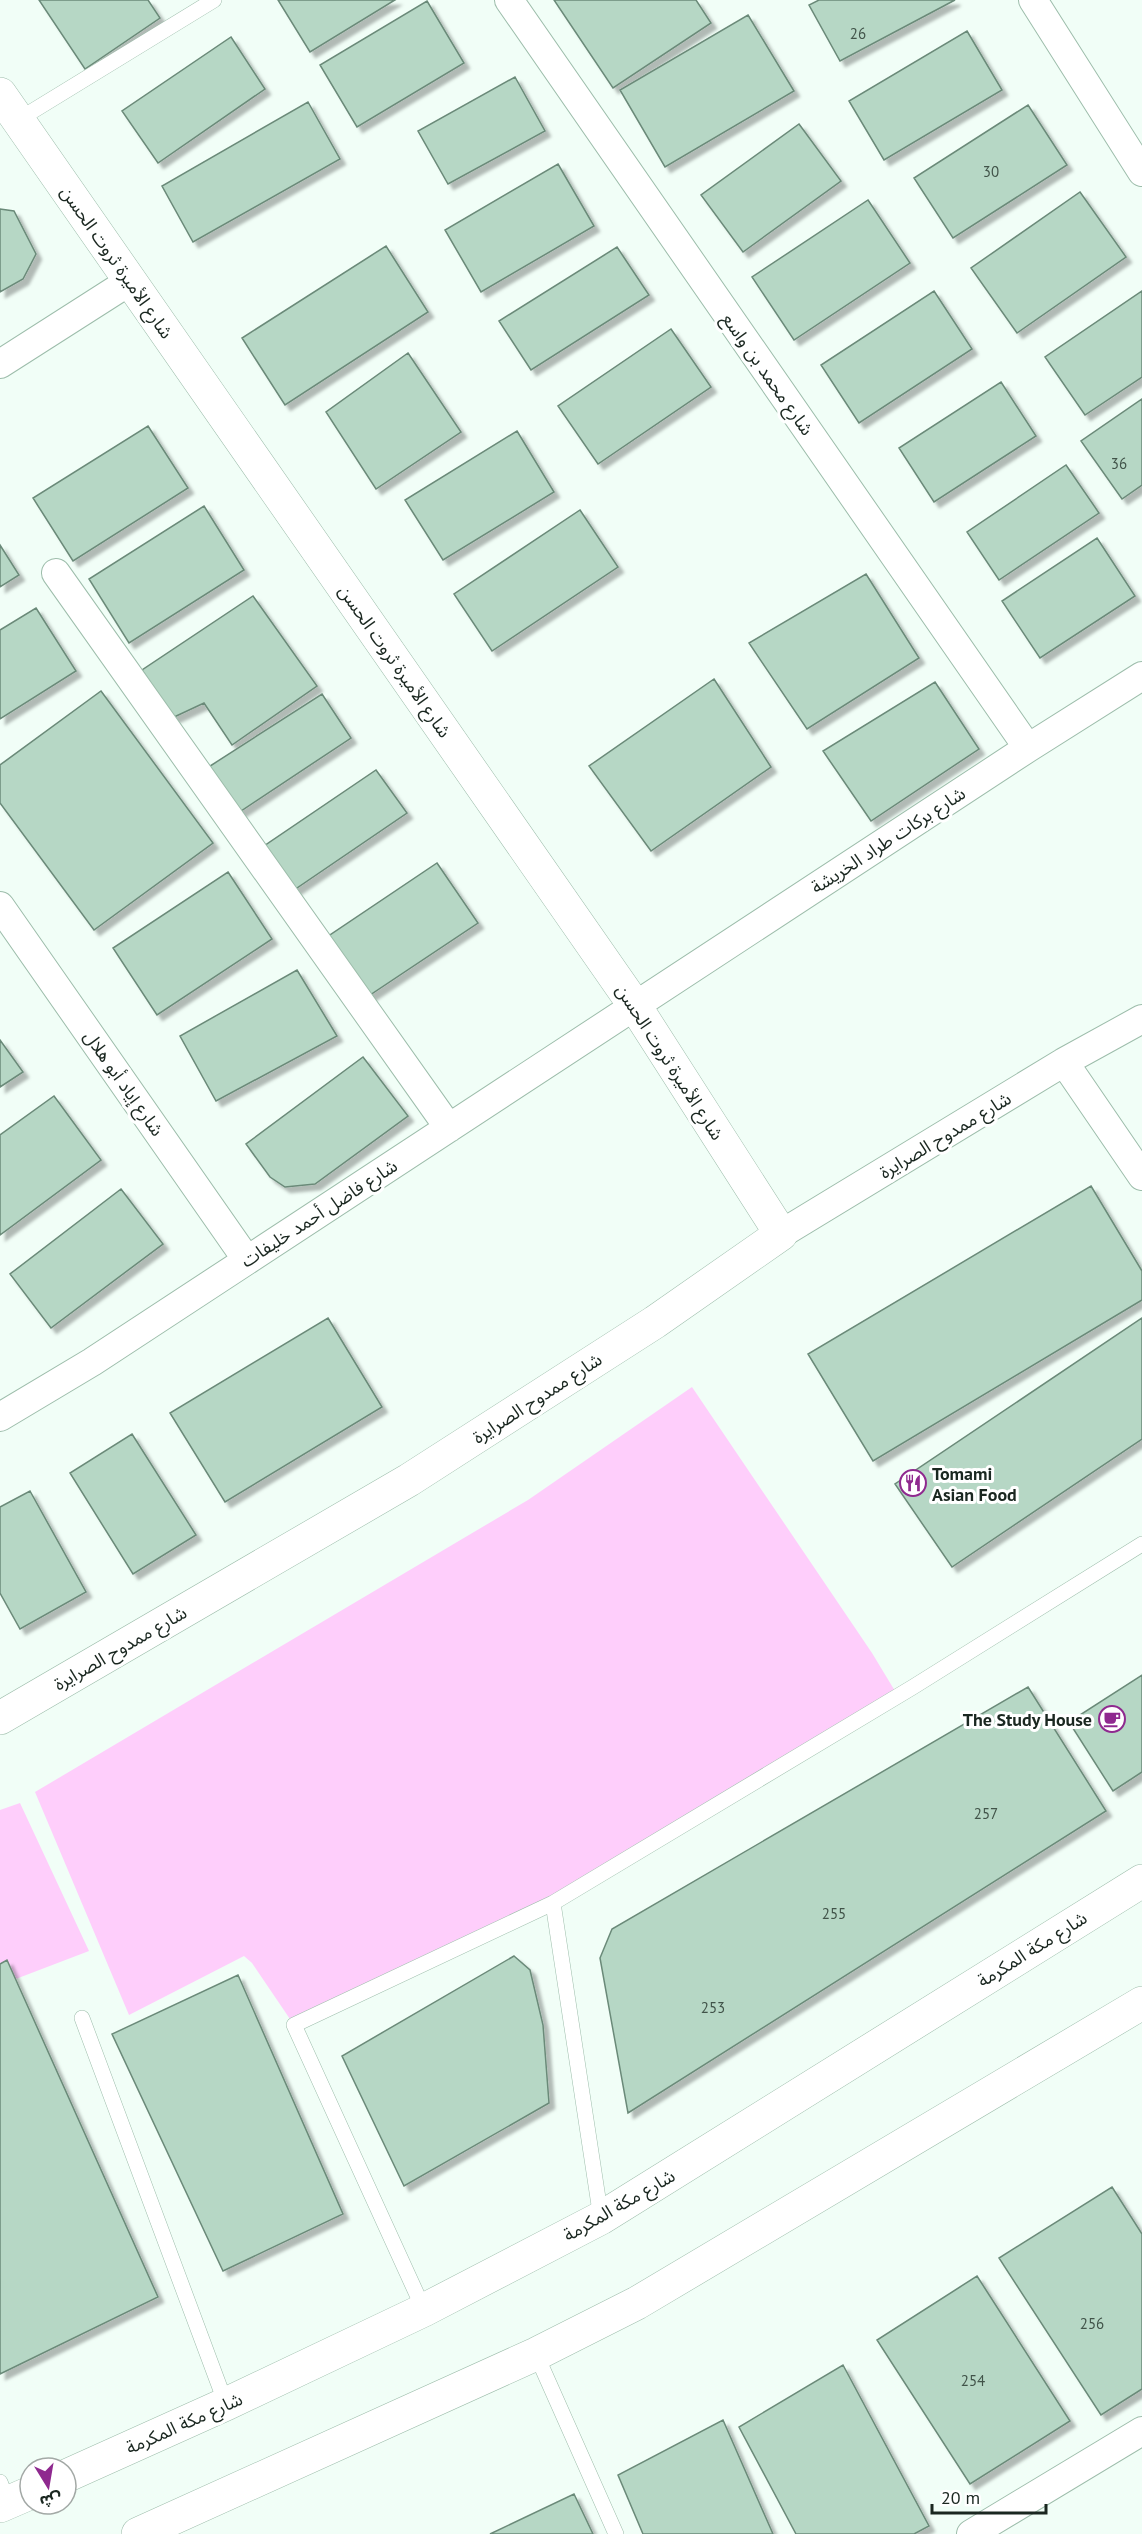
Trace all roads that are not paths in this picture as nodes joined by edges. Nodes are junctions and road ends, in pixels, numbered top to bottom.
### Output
1 (214, 0) edge
2 (509, 0) edge
3 (1033, 0) edge
4 (6, 115) edge
5 (1142, 172) edge
6 (130, 281) junction
7 (0, 363) edge
8 (56, 573) dead end
9 (1142, 676) edge
10 (1028, 748) junction
11 (0, 906) edge
12 (635, 1006) junction
13 (1142, 1019) edge
14 (1064, 1062) junction
15 (449, 1128) junction
16 (1142, 1176) edge
17 (781, 1234) junction
18 (248, 1260) junction
19 (0, 1417) edge
20 (1142, 1544) edge
21 (0, 1718) edge
22 (1142, 1881) edge
23 (553, 1903) junction
24 (1142, 2003) edge
25 (82, 2018) dead end
26 (601, 2218) junction
27 (424, 2310) junction
28 (536, 2354) junction
29 (226, 2404) junction
30 (1142, 2431) edge
31 (78, 2471) edge
32 (138, 2534) edge
33 (616, 2534) edge
34 (971, 2534) edge

1 - 4 lane
2 - 10 street, شارع محمد بن واسع
3 - 5 street
4 - 6 main road, شارع الأميرة ثروت الحسن
6 - 7 street
6 - 12 main road, شارع الأميرة ثروت الحسن
8 - 15 street
9 - 10 street, شارع بركات طراد الخريشة
10 - 12 street, شارع بركات طراد الخريشة
11 - 18 street, شارع إياد أبو هلال
12 - 15 street, شارع فاضل أحمد خليفات
12 - 17 main road, شارع الأميرة ثروت الحسن
13 - 14 street, شارع ممدوح الصرايرة
14 - 16 street
14 - 17 street, شارع ممدوح الصرايرة
15 - 18 street, شارع فاضل أحمد خليفات
17 - 21 main road, شارع ممدوح الصرايرة
18 - 19 street, شارع فاضل أحمد خليفات
20 - 23 lane
22 - 26 main road, شارع مكة المكرمة
23 - 26 lane
23 - 27 lane
24 - 28 main road
25 - 29 lane
26 - 27 main road, شارع مكة المكرمة
27 - 29 main road, شارع مكة المكرمة
28 - 32 main road
28 - 33 lane
29 - 31 main road, شارع مكة المكرمة
30 - 34 street

